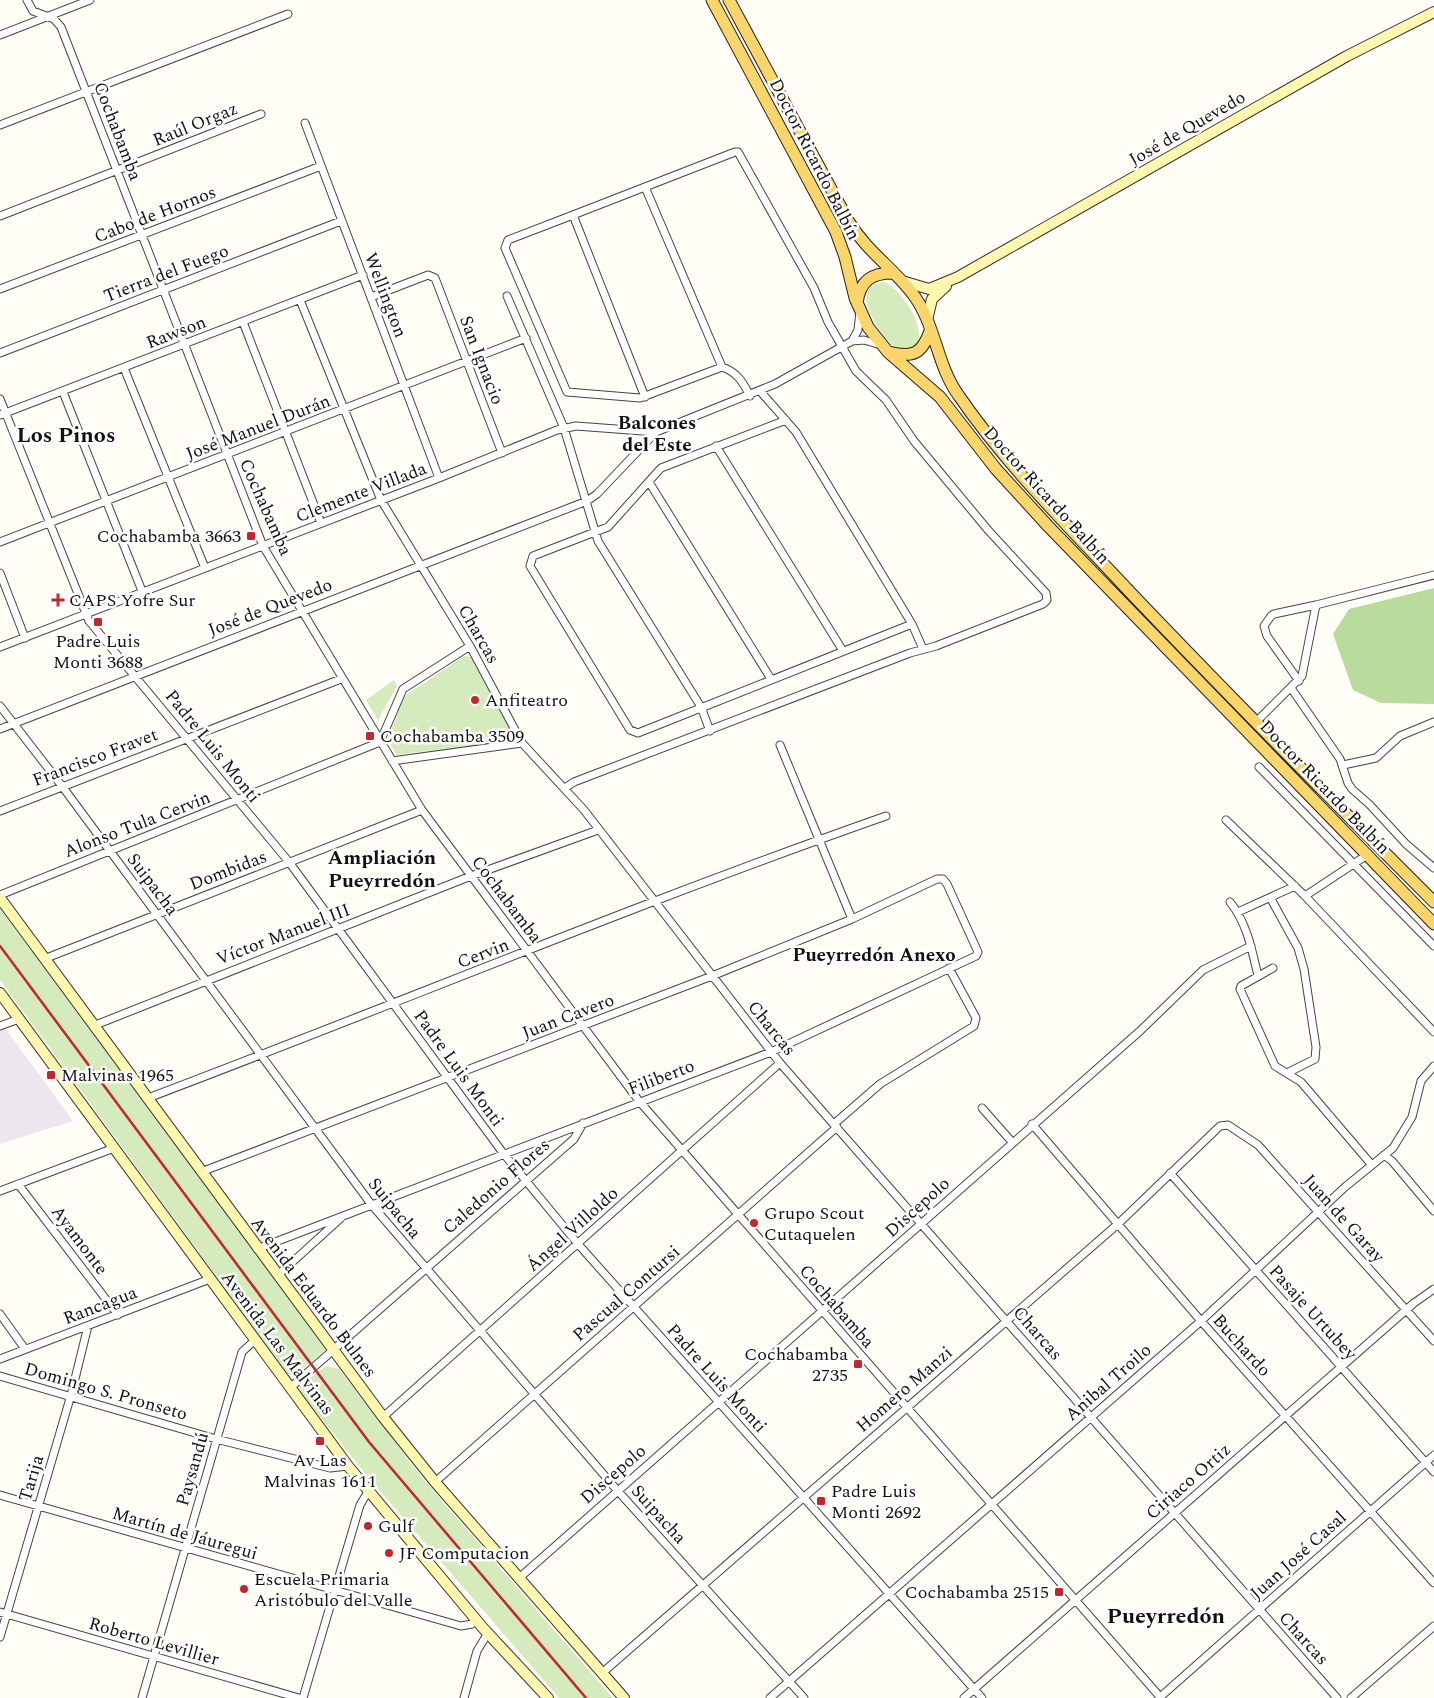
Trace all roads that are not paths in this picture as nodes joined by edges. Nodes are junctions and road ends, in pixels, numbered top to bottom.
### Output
1 (27, 0) edge
2 (90, 0) edge
3 (712, 0) edge
4 (729, 0) edge
5 (1434, 12) edge
6 (288, 14) dead end
7 (49, 16) junction
8 (0, 35) edge
9 (87, 92) junction
10 (261, 114) dead end
11 (305, 123) dead end
12 (0, 125) edge
13 (321, 166) junction
14 (117, 171) junction
15 (645, 187) junction
16 (573, 215) junction
17 (0, 216) edge
18 (342, 221) junction
19 (142, 235) junction
20 (363, 275) junction
21 (897, 277) junction
22 (958, 277) junction
23 (0, 289) edge
24 (163, 291) junction
25 (508, 296) dead end
26 (371, 297) junction
27 (300, 300) junction
28 (858, 307) junction
29 (243, 322) junction
30 (928, 326) junction
31 (526, 338) junction
32 (852, 340) junction
33 (184, 345) junction
34 (841, 347) junction
35 (884, 348) junction
36 (0, 353) edge
37 (467, 362) junction
38 (722, 367) junction
39 (124, 368) junction
40 (404, 386) junction
41 (760, 391) junction
42 (63, 392) junction
43 (750, 396) junction
44 (645, 397) junction
45 (0, 399) edge
46 (345, 409) junction
47 (3, 414) edge
48 (786, 420) junction
49 (564, 428) junction
50 (287, 432) junction
51 (656, 432) junction
52 (716, 446) junction
53 (502, 453) junction
54 (227, 456) junction
55 (169, 478) junction
56 (439, 478) junction
57 (649, 482) junction
58 (381, 500) junction
59 (587, 501) junction
60 (107, 502) junction
61 (321, 523) junction
62 (49, 524) junction
63 (594, 532) junction
64 (0, 542) edge
65 (263, 546) junction
66 (422, 565) junction
67 (205, 568) junction
68 (0, 573) edge
69 (1434, 575) edge
70 (142, 591) junction
71 (1316, 605) junction
72 (302, 613) junction
73 (84, 614) junction
74 (912, 624) junction
75 (25, 638) junction
76 (470, 646) junction
77 (0, 647) edge
78 (923, 650) junction
79 (843, 652) junction
80 (136, 676) junction
81 (341, 679) junction
82 (770, 679) junction
83 (1298, 681) junction
84 (1291, 688) junction
85 (0, 706) edge
86 (701, 707) junction
87 (1256, 722) junction
88 (1434, 722) edge
89 (14, 723) junction
90 (0, 729) edge
91 (710, 731) junction
92 (186, 738) junction
93 (380, 742) junction
94 (522, 744) junction
95 (780, 746) dead end
96 (392, 761) junction
97 (1343, 765) junction
98 (1258, 766) dead end
99 (62, 786) junction
100 (565, 788) junction
101 (238, 800) junction
102 (422, 810) junction
103 (0, 811) edge
104 (886, 816) dead end
105 (1226, 820) dead end
106 (598, 830) junction
107 (820, 839) junction
108 (109, 850) junction
109 (1367, 855) junction
110 (289, 862) junction
111 (1355, 865) junction
112 (1434, 868) edge
113 (471, 876) junction
114 (1295, 886) junction
115 (0, 896) edge
116 (1305, 896) junction
117 (1271, 899) junction
118 (654, 901) junction
119 (1230, 902) dead end
120 (1434, 902) edge
121 (1238, 912) junction
122 (157, 914) junction
123 (852, 919) junction
124 (1434, 924) edge
125 (339, 929) junction
126 (1251, 946) junction
127 (1434, 946) edge
128 (527, 952) junction
129 (978, 952) joint
130 (44, 959) junction
131 (949, 968) junction
132 (1273, 968) dead end
133 (712, 976) junction
134 (1258, 976) junction
135 (207, 981) junction
136 (0, 993) edge
137 (393, 1003) junction
138 (19, 1019) junction
139 (0, 1026) edge
140 (93, 1026) junction
141 (583, 1027) junction
142 (1434, 1032) edge
143 (772, 1052) junction
144 (262, 1055) junction
145 (780, 1063) junction
146 (1434, 1066) edge
147 (1287, 1073) junction
148 (448, 1079) junction
149 (148, 1098) junction
150 (639, 1101) junction
151 (982, 1108) dead end
152 (583, 1123) junction
153 (1032, 1124) junction
154 (836, 1125) junction
155 (1224, 1125) joint
156 (316, 1130) junction
157 (1012, 1142) junction
158 (114, 1148) junction
159 (682, 1151) junction
160 (503, 1153) junction
161 (1384, 1155) junction
162 (1371, 1164) junction
163 (201, 1172) junction
164 (1170, 1173) junction
165 (525, 1180) junction
166 (18, 1184) junction
167 (0, 1191) edge
168 (371, 1204) junction
169 (1434, 1211) edge
170 (1319, 1212) junction
171 (345, 1215) junction
172 (737, 1215) junction
173 (922, 1223) junction
174 (1118, 1224) junction
175 (578, 1244) junction
176 (257, 1249) junction
177 (425, 1268) junction
178 (1256, 1271) junction
179 (278, 1274) junction
180 (210, 1279) junction
181 (1434, 1289) edge
182 (633, 1306) junction
183 (1406, 1310) junction
184 (822, 1311) junction
185 (0, 1314) edge
186 (118, 1315) junction
187 (1006, 1318) junction
188 (1201, 1321) junction
189 (88, 1326) junction
190 (479, 1332) junction
191 (254, 1340) junction
192 (1434, 1341) edge
193 (25, 1349) junction
194 (333, 1350) junction
195 (0, 1359) edge
196 (1342, 1366) junction
197 (0, 1376) edge
198 (290, 1387) junction
199 (533, 1394) junction
200 (71, 1395) junction
201 (718, 1402) junction
202 (906, 1408) junction
203 (1286, 1416) junction
204 (383, 1417) junction
205 (1091, 1417) junction
206 (216, 1439) junction
207 (1434, 1455) edge
208 (1426, 1462) junction
209 (348, 1466) junction
210 (1434, 1472) edge
211 (434, 1482) junction
212 (369, 1490) junction
213 (617, 1490) junction
214 (0, 1495) edge
215 (803, 1496) junction
216 (991, 1503) junction
217 (38, 1506) junction
218 (1370, 1511) junction
219 (1174, 1514) junction
220 (185, 1548) junction
221 (518, 1579) junction
222 (1434, 1583) edge
223 (702, 1584) junction
224 (335, 1591) junction
225 (890, 1592) junction
226 (1075, 1600) junction
227 (1259, 1610) junction
228 (3, 1613) edge
229 (477, 1620) junction
230 (1434, 1626) edge
231 (488, 1633) junction
232 (0, 1637) edge
233 (153, 1656) junction
234 (602, 1673) junction
235 (789, 1680) junction
236 (974, 1689) junction
237 (142, 1698) edge
238 (301, 1698) edge
239 (464, 1698) edge
240 (548, 1698) edge
241 (624, 1698) edge
242 (770, 1698) edge
243 (804, 1698) edge
244 (964, 1698) edge
245 (982, 1698) edge
246 (1160, 1698) edge
247 (1337, 1698) edge
248 (1351, 1698) edge

1 - 7 street, Cochabamba
2 - 7 street
3 - 28 main road, Doctor Ricardo Balbín
4 - 21 main road, Doctor Ricardo Balbín
5 - 22 main road, José de Quevedo
6 - 9 street
7 - 8 street
7 - 9 street, Cochabamba
9 - 12 street
9 - 14 street, Cochabamba
10 - 14 street, Raúl Orgaz
11 - 13 street, Wellington
13 - 18 street, Wellington
13 - 19 street, Cabo de Hornos
14 - 17 street, Raúl Orgaz
14 - 19 street, Cochabamba
15 - 16 street
15 - 34 street
15 - 38 street
16 - 44 street
16 - 44 street
18 - 20 street, Wellington
18 - 24 street, Tierra del Fuego
19 - 23 street, Cabo de Hornos
19 - 24 street, Cochabamba
20 - 26 street, Wellington
20 - 27 street, Rawson
21 - 22 main road
21 - 28 main road
21 - 30 main road, Doctor Ricardo Balbín
22 - 30 main road
24 - 33 street, Cochabamba
24 - 36 street, Tierra del Fuego
25 - 31 street
26 - 37 street, San Ignacio
26 - 40 street, Wellington
27 - 29 street, Rawson
27 - 46 street, Charcas
28 - 32 street
28 - 35 main road, Doctor Ricardo Balbín
29 - 33 street, Rawson
29 - 50 street
30 - 35 main road
30 - 87 main road, Doctor Ricardo Balbín
31 - 37 street, José Manuel Durán
31 - 49 street
32 - 34 street
32 - 35 street
33 - 39 street, Rawson
33 - 54 street, Cochabamba
34 - 41 street
34 - 78 street
35 - 109 main road, Doctor Ricardo Balbín
37 - 40 street, José Manuel Durán
37 - 53 street, San Ignacio
38 - 43 street
38 - 44 street
39 - 42 street, Rawson
39 - 55 street
40 - 46 street, José Manuel Durán
40 - 56 street, Wellington
41 - 43 street
41 - 48 street
42 - 47 street, Rawson
42 - 60 street
43 - 51 street
45 - 47 street, Padre Luis Monti
46 - 50 street, José Manuel Durán
46 - 58 street, Charcas
47 - 62 street, Padre Luis Monti
48 - 52 street
48 - 74 street
49 - 51 street, Clemente Villada
49 - 53 street, Clemente Villada
49 - 59 street
50 - 54 street, José Manuel Durán
50 - 61 street
51 - 59 street, José de Quevedo
52 - 57 street
52 - 79 street
53 - 56 street, Clemente Villada
54 - 55 street, José Manuel Durán
54 - 65 street, Cochabamba
55 - 60 street, José Manuel Durán
55 - 67 street
56 - 58 street, Clemente Villada
57 - 63 street
57 - 82 street
58 - 61 street, Clemente Villada
58 - 66 street, Charcas
59 - 63 street
59 - 66 street, José de Quevedo
60 - 62 street, José Manuel Durán
60 - 70 street
61 - 65 street, Clemente Villada
62 - 64 street, José Manuel Durán
62 - 73 street, Padre Luis Monti
63 - 86 street
63 - 86 street
65 - 67 street, Clemente Villada
65 - 72 street, Cochabamba
66 - 72 street, José de Quevedo
66 - 76 street, Charcas
67 - 70 street, Clemente Villada
68 - 75 street
69 - 71 street
70 - 73 street, Clemente Villada
71 - 83 street
71 - 83 street
72 - 80 street, José de Quevedo
72 - 81 street, Cochabamba
73 - 75 street, Clemente Villada
73 - 80 street, Padre Luis Monti
74 - 78 street
74 - 79 street
75 - 77 street, Clemente Villada
76 - 93 street
76 - 94 street, Charcas
78 - 91 street
79 - 82 street
80 - 89 street, José de Quevedo
80 - 92 street, Padre Luis Monti
81 - 92 street, Francisco Fravet
81 - 93 street, Cochabamba
82 - 86 street
83 - 84 street
84 - 87 street
84 - 97 street
85 - 89 street, Suipacha
86 - 91 street
87 - 120 main road, Doctor Ricardo Balbín
88 - 97 street
89 - 90 street, José de Quevedo
89 - 99 street, Suipacha
91 - 100 street
92 - 99 street, Francisco Fravet
92 - 101 street, Padre Luis Monti
93 - 96 street, Cochabamba
93 - 101 street, Alonso Tula Cervin
94 - 96 street
94 - 100 street, Charcas
95 - 107 street
96 - 102 street, Cochabamba
97 - 112 street
98 - 111 street
99 - 103 street, Francisco Fravet
99 - 108 street, Suipacha
100 - 106 street, Charcas
101 - 108 street, Alonso Tula Cervin
101 - 110 street, Padre Luis Monti
102 - 110 street, Dombidas
102 - 113 street, Cochabamba
104 - 107 street, Cervin
105 - 114 street
106 - 113 street, Víctor Manuel III
106 - 118 street, Charcas
107 - 118 street, Cervin
107 - 123 street
108 - 115 street, Alonso Tula Cervin
108 - 122 street, Suipacha
109 - 111 street
109 - 124 main road, Doctor Ricardo Balbín
110 - 122 street, Dombidas
110 - 125 street, Padre Luis Monti
111 - 116 street
111 - 127 street
113 - 125 street, Víctor Manuel III
113 - 128 street, Cochabamba
114 - 116 street
114 - 117 street
115 - 130 main road, Avenida Eduardo Bulnes
116 - 142 street
117 - 121 street
117 - 147 street
118 - 128 street, Cervin
118 - 133 street, Charcas
119 - 121 street
121 - 126 street
122 - 130 street, Dombidas
122 - 135 street, Suipacha
123 - 129 street, Juan Cavero
123 - 133 street, Juan Cavero
125 - 135 street, Víctor Manuel III
125 - 137 street, Padre Luis Monti
126 - 134 street
126 - 153 street, Discepolo
128 - 137 street, Cervin
128 - 141 street, Cochabamba
129 - 131 street, Filiberto
130 - 140 main road, Avenida Eduardo Bulnes
131 - 143 street, Filiberto
131 - 154 street, Pascual Contursi
132 - 134 street
133 - 141 street, Juan Cavero
133 - 143 street, Charcas
134 - 147 street
135 - 140 street, Víctor Manuel III
135 - 144 street, Suipacha
136 - 138 main road, Avenida Las Malvinas
137 - 144 street, Cervin
137 - 148 street, Padre Luis Monti
138 - 139 street
138 - 158 main road, Avenida Las Malvinas
140 - 149 main road, Avenida Eduardo Bulnes
141 - 148 street, Juan Cavero
141 - 150 street, Cochabamba
143 - 145 street, Charcas
143 - 150 street, Filiberto
144 - 149 street, Cervin
144 - 156 street, Suipacha
145 - 154 street, Charcas
145 - 159 street, Ángel Villoldo
146 - 161 street, Anibal Troilo
147 - 162 street
148 - 156 street, Juan Cavero
148 - 160 street, Padre Luis Monti
149 - 163 main road, Avenida Eduardo Bulnes
150 - 152 street, Filiberto
150 - 159 street, Cochabamba
151 - 157 street
152 - 160 street, Filiberto
152 - 165 street, Caledonio Flores
153 - 157 street, Discepolo
153 - 174 street, Buchardo
154 - 172 street, Pascual Contursi
154 - 173 street, Charcas
155 - 164 street, Homero Manzi
155 - 170 street, Juan de Garay
156 - 163 street, Juan Cavero
156 - 168 street, Suipacha
157 - 173 street, Discepolo
158 - 166 street
158 - 180 main road, Avenida Las Malvinas
159 - 172 street, Cochabamba
159 - 175 street, Ángel Villoldo
160 - 165 street, Padre Luis Monti
160 - 168 street, Filiberto
161 - 162 street, Anibal Troilo
161 - 169 street
162 - 170 street, Anibal Troilo
163 - 176 main road, Avenida Eduardo Bulnes
164 - 174 street, Homero Manzi
164 - 178 street, Pasaje Urtubey
165 - 175 street, Padre Luis Monti
165 - 177 street, Caledonio Flores
166 - 167 street
166 - 186 street, Ayamonte
168 - 171 street, Filiberto
168 - 177 street, Suipacha
170 - 178 street, Anibal Troilo
170 - 183 street, Juan de Garay
171 - 176 street, Filiberto
171 - 179 street, Filiberto
172 - 182 street, Pascual Contursi
172 - 184 street, Cochabamba
173 - 184 street, Discepolo
173 - 187 street, Charcas
174 - 187 street, Homero Manzi
174 - 188 street, Buchardo
175 - 182 street, Padre Luis Monti
175 - 190 street, Ángel Villoldo
176 - 179 main road, Avenida Eduardo Bulnes
177 - 190 street, Suipacha
177 - 194 street, Caledonio Flores
178 - 188 street, Anibal Troilo
178 - 196 street, Pasaje Urtubey
179 - 194 main road, Avenida Eduardo Bulnes
180 - 186 street, Rancagua
180 - 191 main road, Avenida Las Malvinas
181 - 183 street, Ciriaco Ortiz
182 - 199 street, Pascual Contursi
182 - 201 street, Padre Luis Monti
183 - 192 street, Juan de Garay
183 - 196 street, Ciriaco Ortiz
184 - 201 street, Discepolo
184 - 202 street, Cochabamba
185 - 193 street
186 - 189 street, Rancagua
187 - 202 street, Homero Manzi
187 - 205 street, Charcas
188 - 203 street, Buchardo
188 - 205 street, Anibal Troilo
189 - 193 street, Rancagua
189 - 200 street, Tarija
190 - 199 street, Suipacha
190 - 204 street, Ángel Villoldo
191 - 198 main road, Avenida Las Malvinas
191 - 206 street, Paysandú
193 - 195 street, Rancagua
194 - 198 street, Caledonio Flores
194 - 204 main road, Avenida Eduardo Bulnes
196 - 203 street, Ciriaco Ortiz
196 - 208 street, Pasaje Urtubey
197 - 200 street, Domingo S. Pronseto
198 - 209 main road, Avenida Las Malvinas
199 - 211 street, Pascual Contursi
199 - 213 street, Suipacha
200 - 206 street, Domingo S. Pronseto
200 - 217 street, Tarija
201 - 213 street, Discepolo
201 - 215 street, Padre Luis Monti
202 - 215 street, Homero Manzi
202 - 216 street, Cochabamba
203 - 218 street, Buchardo
203 - 219 street, Ciriaco Ortiz
204 - 211 main road, Avenida Eduardo Bulnes
205 - 216 street, Anibal Troilo
205 - 219 street, Charcas
206 - 209 street, Domingo S. Pronseto
206 - 220 street, Paysandú
207 - 208 street, Juan José Casal
208 - 210 street, Pasaje Urtubey
208 - 218 street, Juan José Casal
209 - 212 main road, Avenida Las Malvinas
211 - 221 main road, Avenida Eduardo Bulnes
212 - 224 street
212 - 229 main road, Avenida Las Malvinas
213 - 221 street, Discepolo
213 - 223 street, Suipacha
214 - 217 street, Martín de Jáuregui
215 - 223 street, Homero Manzi
215 - 225 street, Padre Luis Monti
216 - 225 street, Anibal Troilo
216 - 226 street, Cochabamba
217 - 220 street, Martín de Jáuregui
217 - 228 street, Tarija
218 - 222 street, Buchardo
218 - 227 street, Juan José Casal
219 - 226 street, Ciriaco Ortiz
219 - 227 street, Charcas
220 - 224 street, Martín de Jáuregui
220 - 233 street, Paysandú
221 - 234 main road, Avenida Eduardo Bulnes
223 - 234 street, Homero Manzi
223 - 235 street, Suipacha
224 - 229 street, Martín de Jáuregui
224 - 238 street
225 - 235 street, Anibal Troilo
225 - 236 street, Padre Luis Monti
226 - 236 street, Ciriaco Ortiz
226 - 246 street, Cochabamba
227 - 246 street, Juan José Casal
227 - 247 street, Charcas
228 - 232 street, Tarija
228 - 233 street, Roberto Levillier
229 - 231 main road, Avenida Las Malvinas
230 - 248 street
231 - 239 street
231 - 240 main road, Avenida Las Malvinas
233 - 237 street, Paysandú
233 - 238 street, Roberto Levillier
234 - 241 main road, Avenida Eduardo Bulnes
235 - 242 street, Anibal Troilo
235 - 243 street, Suipacha
236 - 244 street, Ciriaco Ortiz
236 - 245 street, Padre Luis Monti

